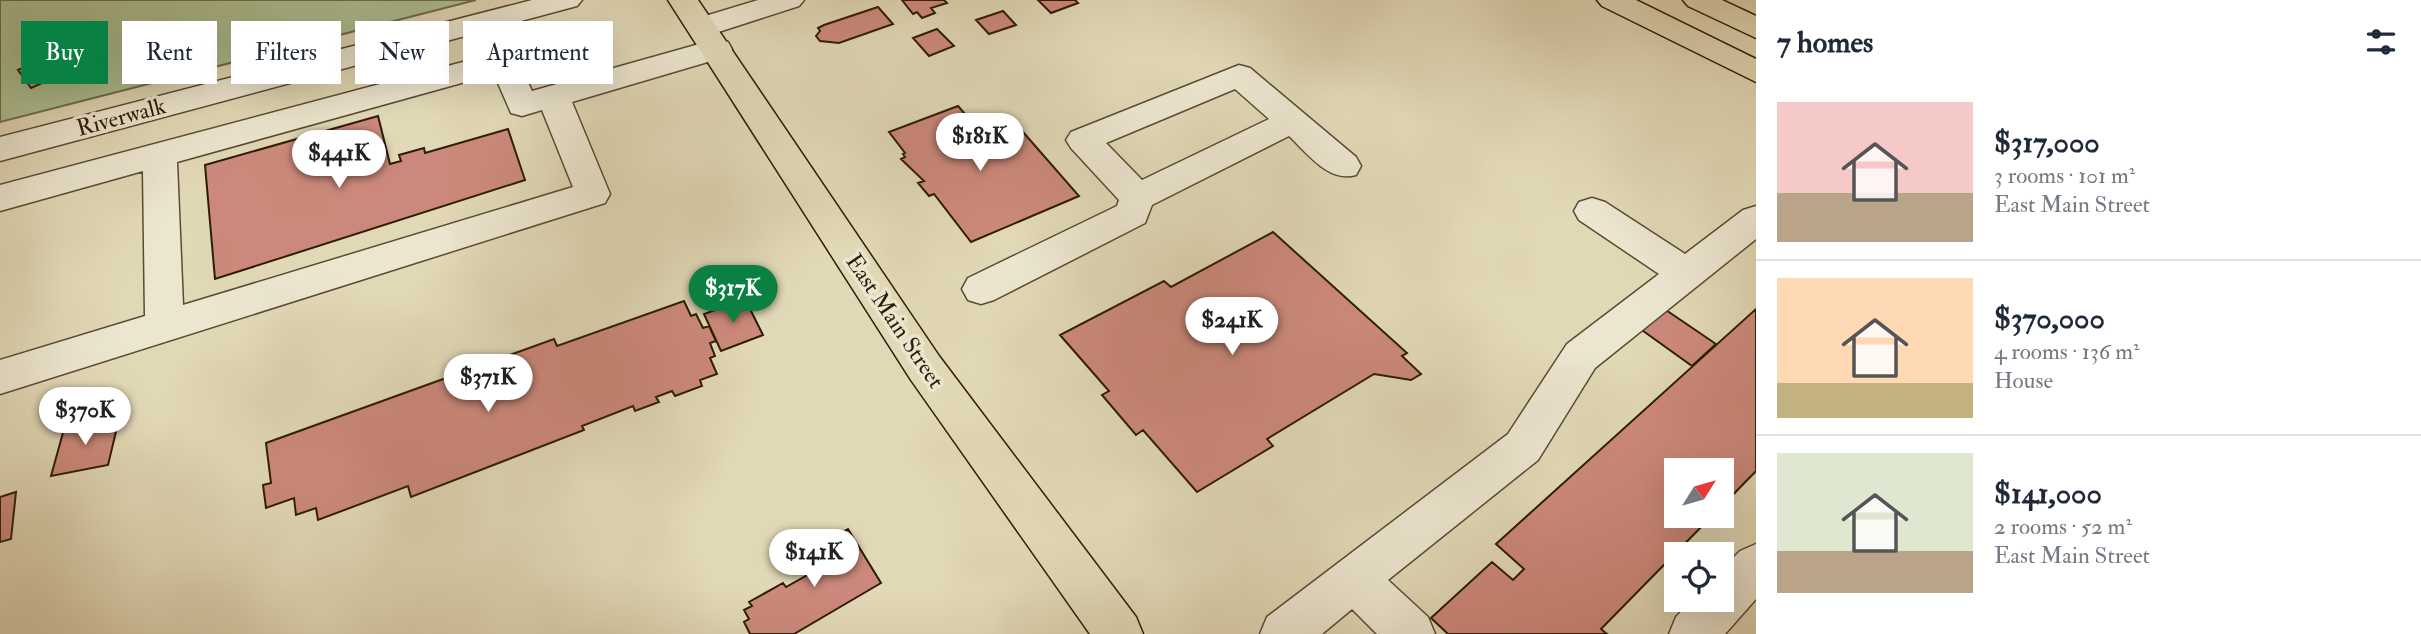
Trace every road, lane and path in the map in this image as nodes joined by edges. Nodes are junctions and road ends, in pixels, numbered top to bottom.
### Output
1 (506, 0) edge
2 (567, 0) edge
3 (789, 0) edge
4 (1612, 0) edge
5 (1698, 0) edge
6 (701, 25) edge
7 (1756, 28) edge
8 (1756, 72) edge
9 (553, 96) junction
10 (1292, 121) junction
11 (0, 132) edge
12 (0, 149) edge
13 (160, 154) junction
14 (1344, 166) dead end
15 (1136, 197) junction
16 (0, 198) edge
17 (1592, 211) dead end
18 (1756, 219) edge
19 (1687, 274) junction
20 (981, 289) dead end
21 (164, 327) junction
22 (0, 377) edge
23 (1756, 566) edge
24 (1354, 579) junction
25 (1304, 628) edge
26 (1119, 634) edge
27 (1411, 634) edge
28 (1693, 634) edge

1 - 11 street, Riverwalk
2 - 12 street, Riverwalk
3 - 6 street
4 - 8 main road
5 - 7 main road
6 - 9 street
6 - 26 main road, East Main Street
9 - 13 street
9 - 21 street
10 - 14 street
10 - 15 street
10 - 15 street
13 - 16 street
13 - 21 street
15 - 20 street
17 - 19 street
18 - 19 street
19 - 24 street
21 - 22 street
23 - 28 street
24 - 25 street
24 - 27 street

